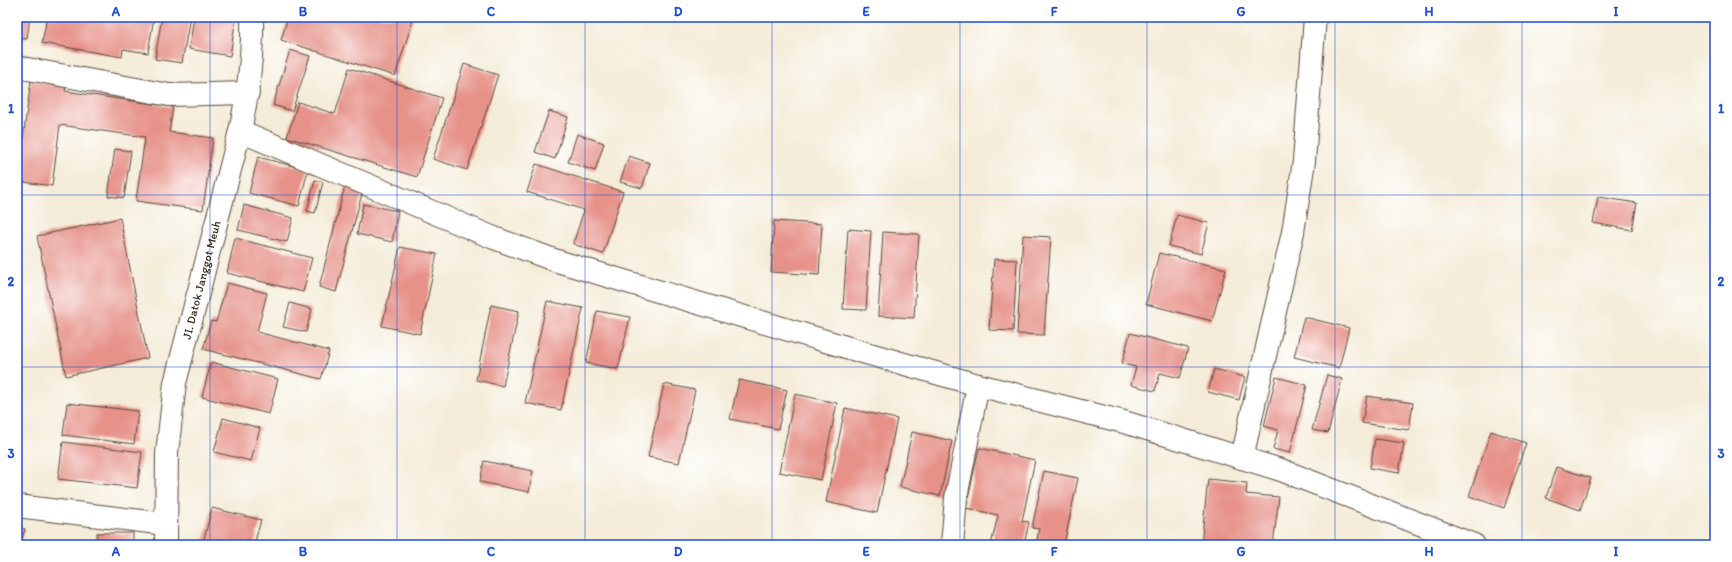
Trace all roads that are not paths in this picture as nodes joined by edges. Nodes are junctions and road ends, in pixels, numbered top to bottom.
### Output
1 (252, 17) edge
2 (1315, 17) edge
3 (17, 67) edge
4 (248, 93) junction
5 (240, 131) junction
6 (978, 385) junction
7 (1242, 458) junction
8 (17, 506) edge
9 (166, 534) edge
10 (952, 545) edge
11 (1474, 545) edge

1 - 4 street, JI. Datok Janggot Meuh
2 - 7 street
3 - 4 street
4 - 5 street, JI. Datok Janggot Meuh
5 - 6 street
5 - 9 street, JI. Datok Janggot Meuh
6 - 7 street
6 - 10 street
7 - 11 street
8 - 9 street

